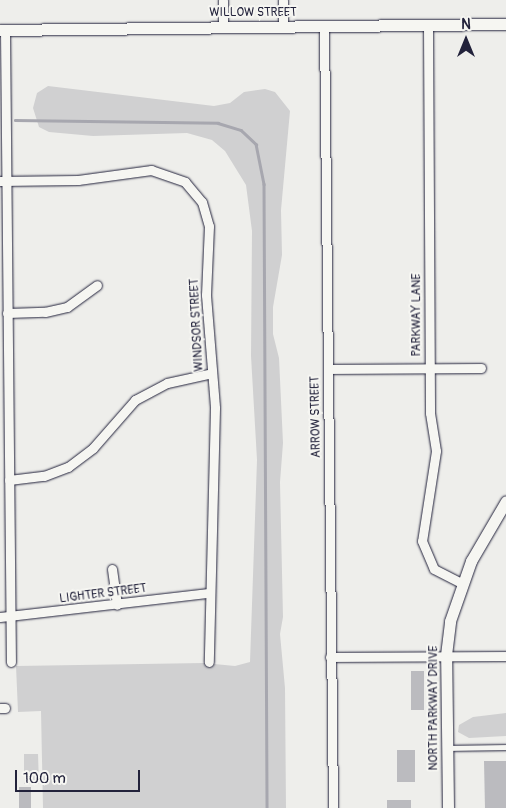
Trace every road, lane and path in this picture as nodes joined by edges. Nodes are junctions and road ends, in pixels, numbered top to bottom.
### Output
1 (223, 0) edge
2 (283, 0) edge
3 (506, 24) edge
4 (428, 25) junction
5 (223, 26) junction
6 (283, 26) junction
7 (324, 26) junction
8 (2, 30) edge
9 (3, 181) edge
10 (98, 285) dead end
11 (7, 313) junction
12 (430, 368) junction
13 (481, 368) dead end
14 (328, 370) junction
15 (212, 373) junction
16 (6, 486) edge
17 (506, 501) edge
18 (112, 569) dead end
19 (461, 584) junction
20 (209, 593) junction
21 (117, 605) junction
22 (0, 617) edge
23 (10, 617) junction
24 (446, 655) junction
25 (506, 656) edge
26 (330, 657) junction
27 (11, 662) dead end
28 (209, 662) dead end
29 (506, 747) edge
30 (447, 748) junction
31 (333, 808) edge
32 (448, 808) edge

1 - 5 street
2 - 6 street
3 - 4 street, WILLOW STREET
4 - 7 street, WILLOW STREET
4 - 12 street, PARKWAY LANE
5 - 6 street, WILLOW STREET
5 - 8 street, WILLOW STREET
6 - 7 street, WILLOW STREET
7 - 14 street, ARROW STREET
8 - 9 street
9 - 11 street
9 - 15 street, WINDSOR STREET
10 - 11 street
11 - 16 street
12 - 13 street
12 - 14 street
12 - 19 street, PARKWAY LANE
14 - 26 street, ARROW STREET
15 - 16 street
15 - 20 street, WINDSOR STREET
16 - 23 street
17 - 19 street, NORTH PARKWAY DRIVE
18 - 21 street
19 - 24 street, NORTH PARKWAY DRIVE
20 - 21 street, LIGHTER STREET
20 - 28 street, WINDSOR STREET
21 - 23 street, LIGHTER STREET
22 - 23 street, LIGHTER STREET
23 - 27 street
24 - 25 street
24 - 26 street
24 - 30 street, NORTH PARKWAY DRIVE
26 - 31 street, ARROW STREET
29 - 30 lane
30 - 32 street, NORTH PARKWAY DRIVE

